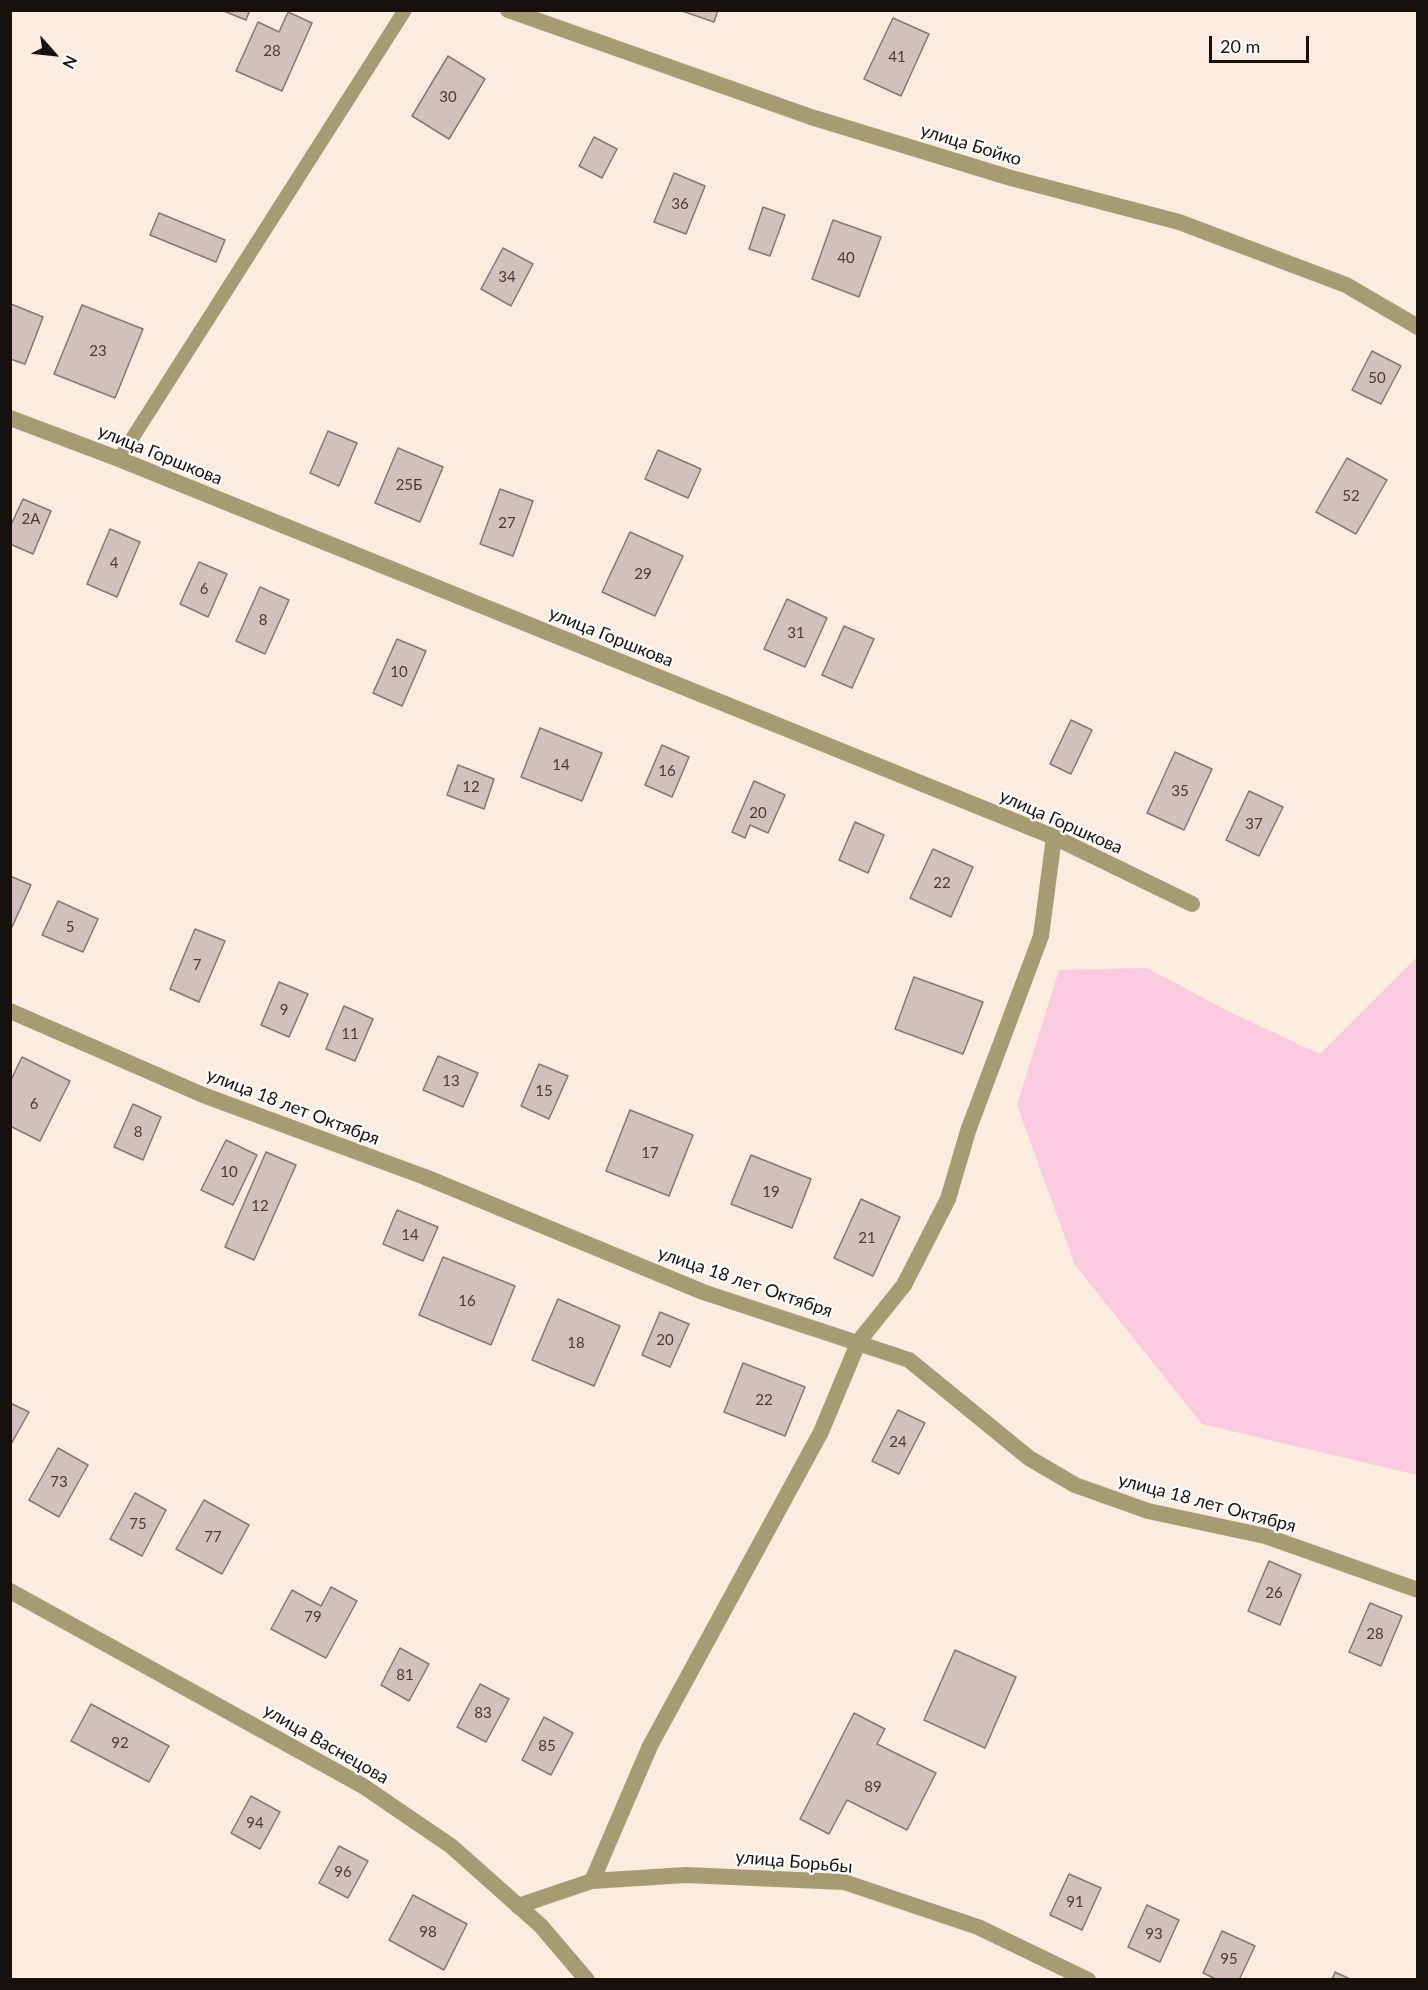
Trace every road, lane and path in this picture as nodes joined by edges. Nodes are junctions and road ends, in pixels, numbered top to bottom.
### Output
1 (405, 10) edge
2 (508, 10) edge
3 (1418, 327) edge
4 (10, 418) edge
5 (119, 459) junction
6 (1054, 837) junction
7 (1192, 904) dead end
8 (10, 1011) edge
9 (860, 1341) junction
10 (1418, 1590) edge
11 (10, 1591) edge
12 (592, 1881) junction
13 (518, 1906) junction
14 (587, 1980) edge
15 (1088, 1980) edge

1 - 5 lane
2 - 3 street, улица Бойко
4 - 5 street, улица Горшкова
5 - 6 street, улица Горшкова
6 - 7 street, улица Горшкова
6 - 9 street
8 - 9 street, улица 18 лет Октября
9 - 10 street, улица 18 лет Октября
9 - 12 street
11 - 13 street, улица Васнецова
12 - 13 street, улица Борьбы
12 - 15 street, улица Борьбы
13 - 14 street, улица Васнецова

